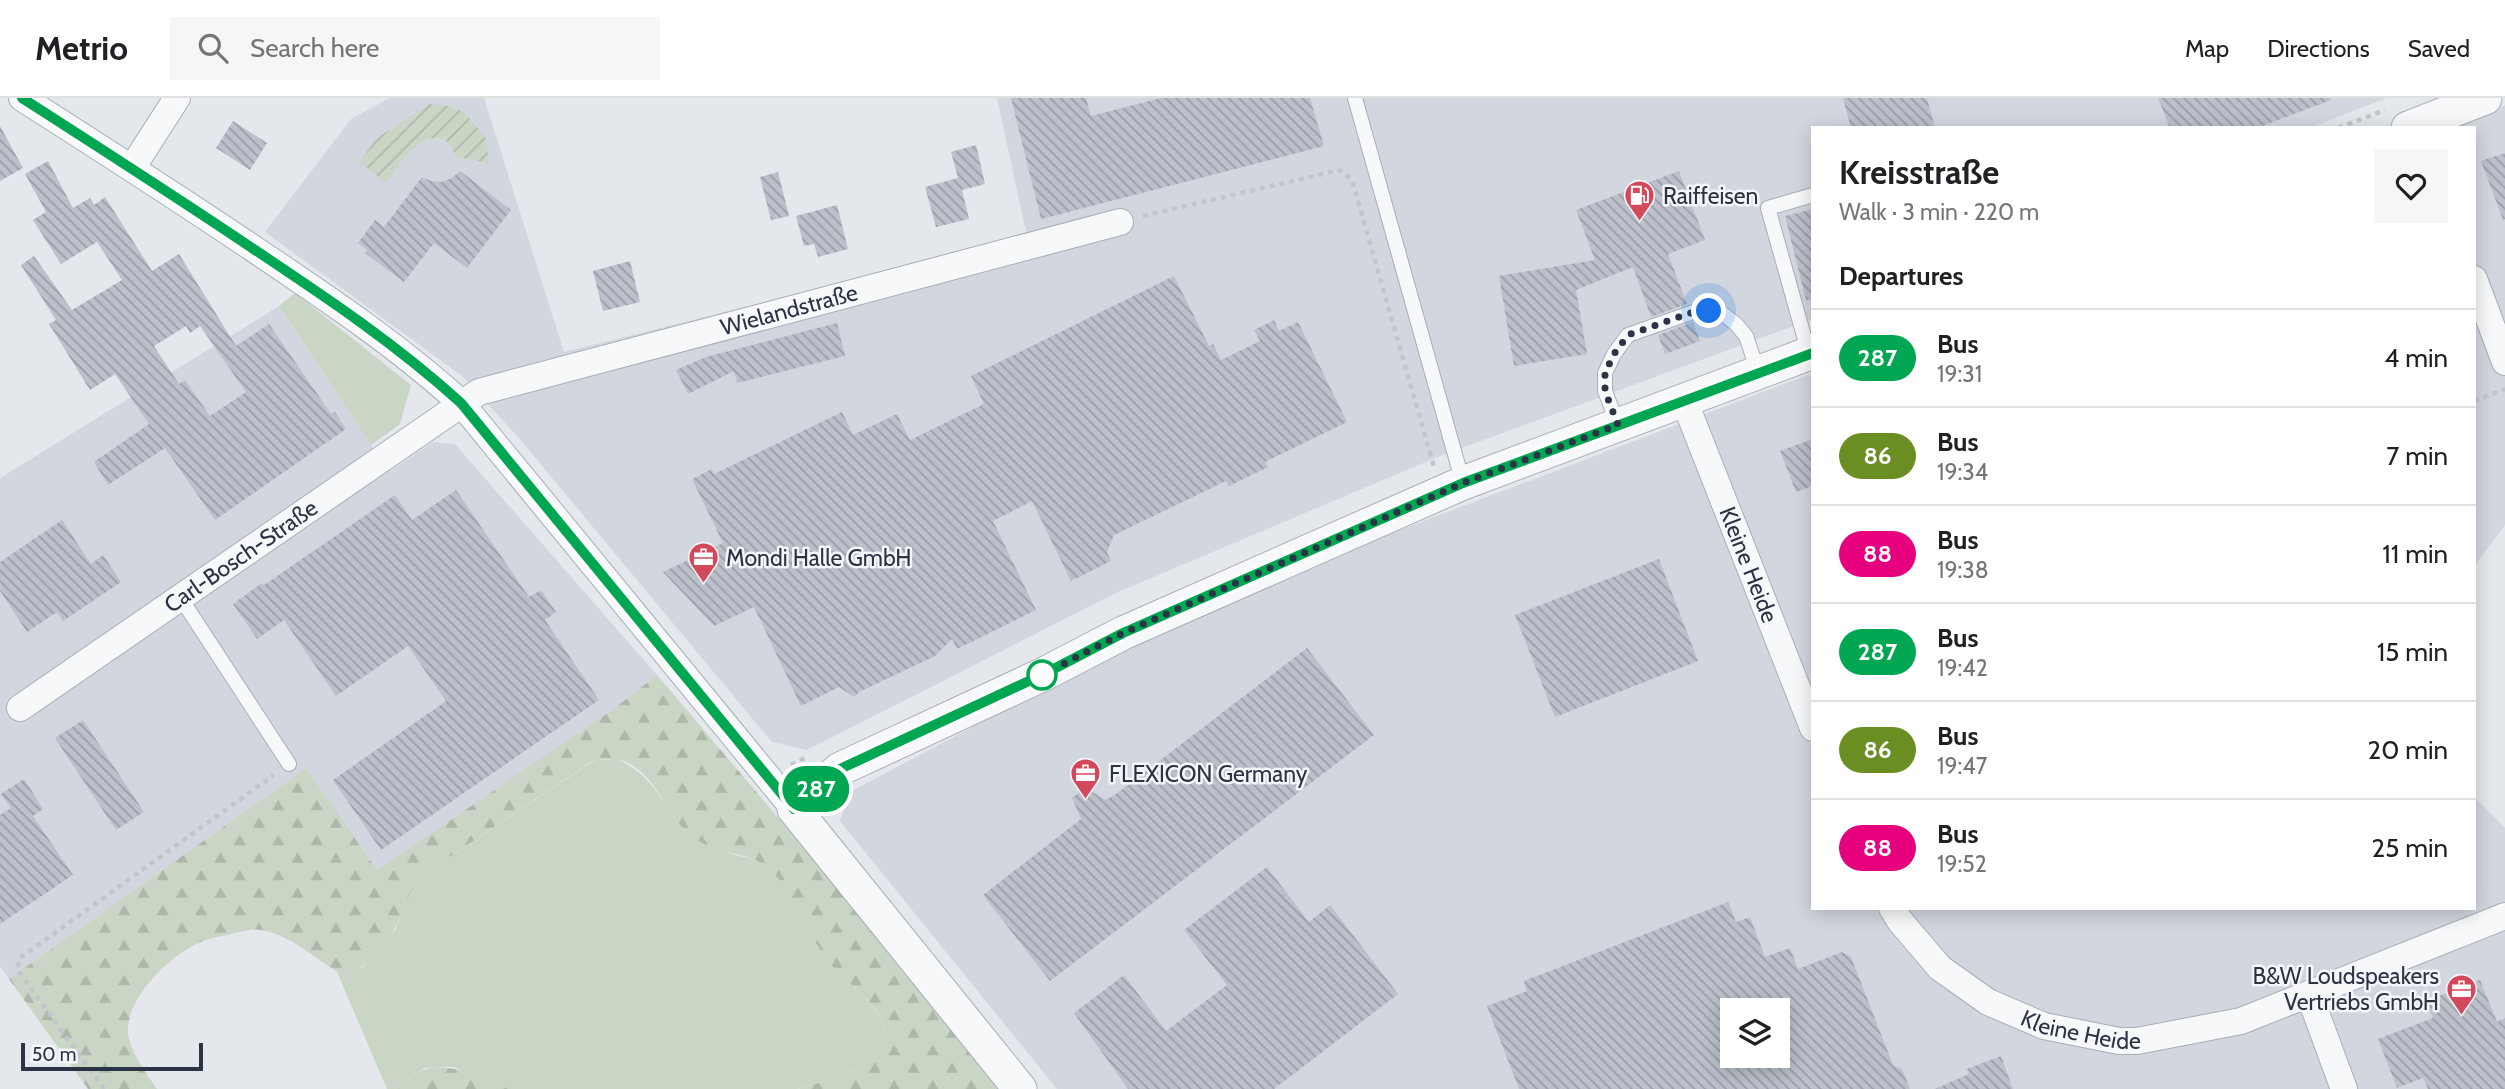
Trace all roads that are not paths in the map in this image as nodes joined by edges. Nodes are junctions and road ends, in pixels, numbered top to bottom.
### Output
1 (22, 98) edge
2 (177, 98) edge
3 (1355, 98) edge
4 (2485, 98) edge
5 (2417, 117) edge
6 (132, 168) junction
7 (1811, 196) edge
8 (1120, 222) road end
9 (2476, 284) edge
10 (1811, 353) edge
11 (2505, 362) edge
12 (1758, 372) junction
13 (1684, 400) junction
14 (461, 403) junction
15 (1618, 425) junction
16 (1449, 477) junction
17 (180, 597) junction
18 (20, 708) dead end
19 (1811, 723) edge
20 (289, 764) road end
21 (794, 809) junction
22 (1893, 910) edge
23 (2505, 916) edge
24 (2309, 994) junction
25 (1020, 1089) edge
26 (2344, 1089) edge

1 - 6 street
2 - 6 street
3 - 16 lane
4 - 5 street
6 - 14 street
7 - 10 lane
8 - 14 street, Wielandstraße
9 - 11 street
10 - 12 street
12 - 13 street
12 - 15 lane
13 - 15 street
13 - 19 street, Kleine Heide
14 - 17 street, Carl-Bosch-Straße
14 - 21 street
15 - 16 street
16 - 21 street
17 - 18 street, Carl-Bosch-Straße
17 - 20 lane
21 - 25 street
22 - 24 street, Kleine Heide
23 - 24 street, Kleine Heide
24 - 26 street

